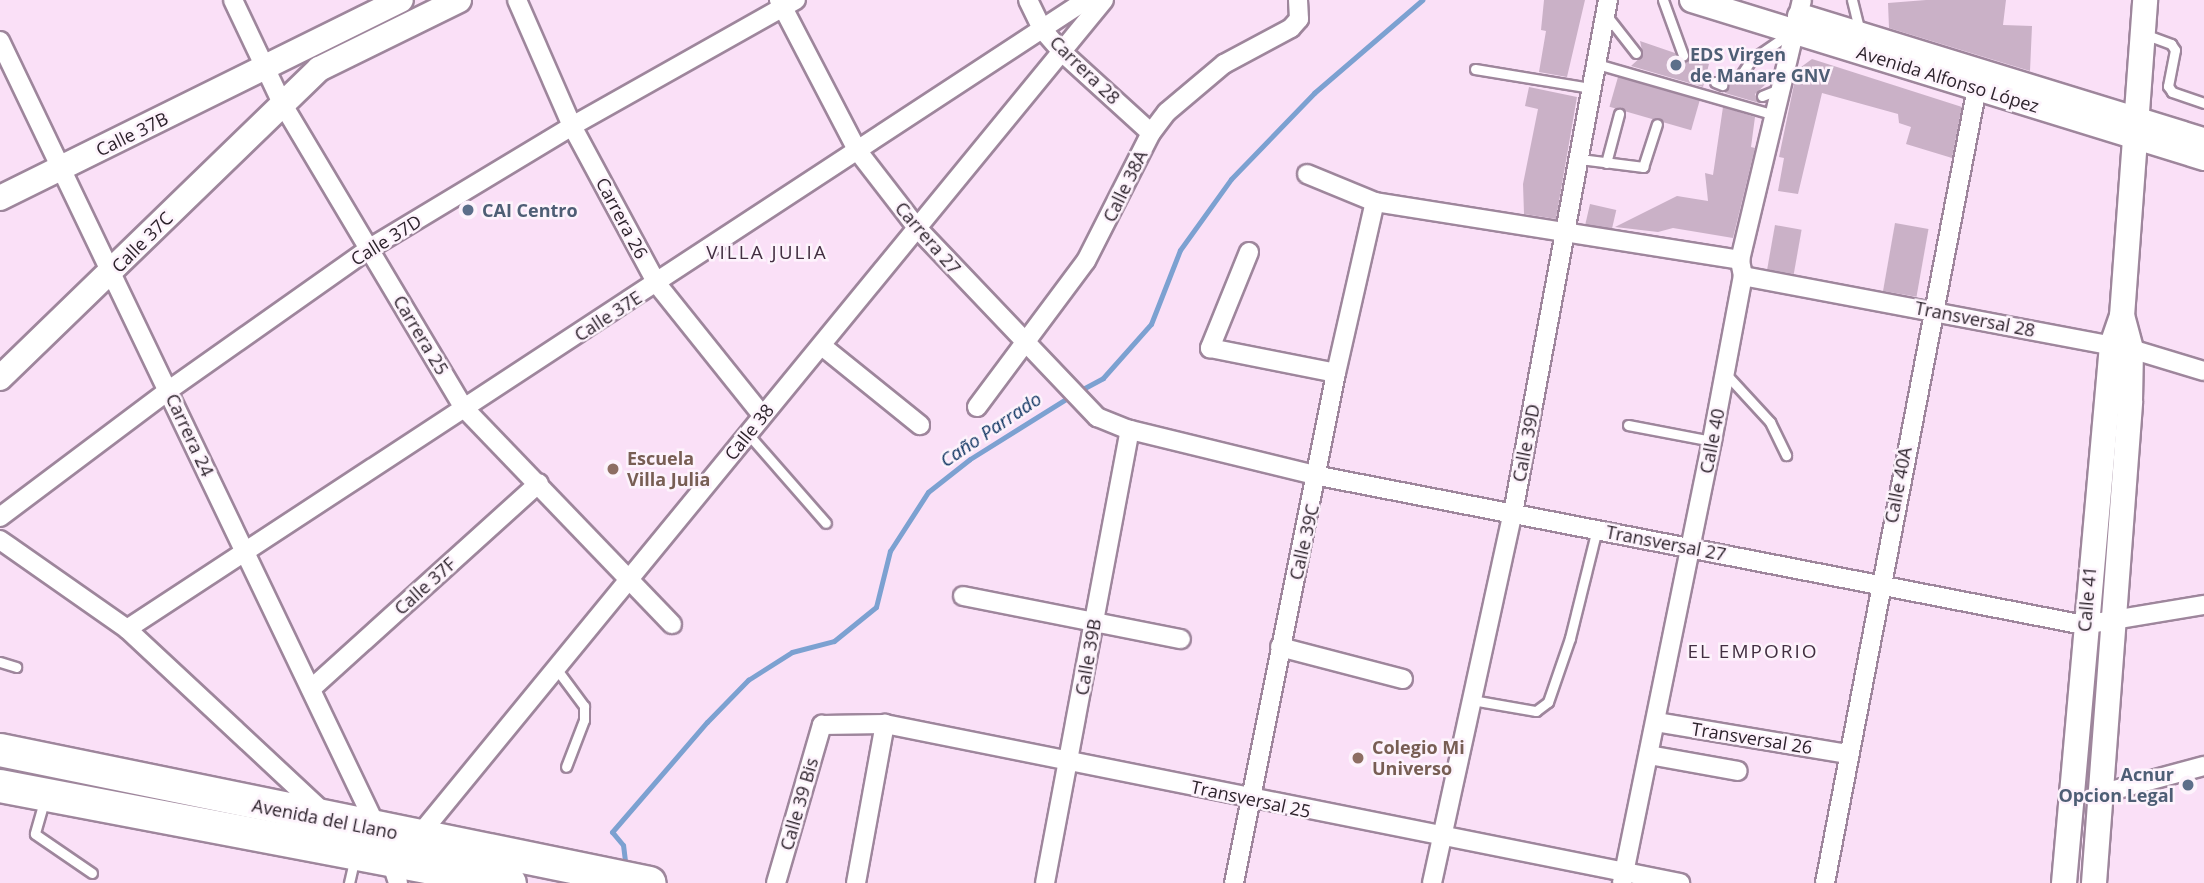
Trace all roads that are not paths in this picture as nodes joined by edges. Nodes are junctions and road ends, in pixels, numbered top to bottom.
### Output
1 (233, 0) edge
2 (401, 0) edge
3 (458, 0) edge
4 (516, 0) edge
5 (1028, 0) edge
6 (1086, 0) edge
7 (1104, 0) edge
8 (1298, 0) edge
9 (1663, 0) edge
10 (1692, 0) edge
11 (1751, 0) edge
12 (1852, 0) edge
13 (2145, 0) edge
14 (786, 3) edge
15 (1607, 7) edge
16 (1797, 15) edge
17 (400, 29) junction
18 (1042, 29) junction
19 (2143, 33) junction
20 (1860, 34) junction
21 (0, 41) edge
22 (1062, 52) junction
23 (1636, 53) dead end
24 (1683, 55) dead end
25 (1597, 64) junction
26 (1475, 69) dead end
27 (264, 70) junction
28 (1741, 75) dead end
29 (1591, 88) junction
30 (1780, 88) junction
31 (1977, 88) junction
32 (1762, 96) dead end
33 (282, 103) junction
34 (2204, 103) edge
35 (1619, 114) dead end
36 (1774, 115) junction
37 (1657, 124) dead end
38 (572, 126) junction
39 (2138, 126) junction
40 (1151, 133) junction
41 (2204, 140) edge
42 (857, 150) junction
43 (2204, 158) edge
44 (1580, 159) junction
45 (1606, 163) junction
46 (62, 167) junction
47 (1307, 174) dead end
48 (0, 198) edge
49 (1375, 202) junction
50 (918, 229) junction
51 (1566, 235) junction
52 (370, 248) junction
53 (1250, 251) dead end
54 (1742, 268) junction
55 (112, 271) junction
56 (657, 284) junction
57 (1932, 311) junction
58 (1023, 342) junction
59 (822, 346) junction
60 (2121, 347) junction
61 (2204, 371) edge
62 (1336, 373) junction
63 (1725, 373) junction
64 (0, 378) edge
65 (169, 390) junction
66 (977, 407) dead end
67 (464, 408) junction
68 (762, 415) junction
69 (920, 425) dead end
70 (1629, 425) dead end
71 (1130, 430) junction
72 (748, 434) junction
73 (1712, 441) junction
74 (1786, 455) dead end
75 (1319, 476) junction
76 (539, 483) junction
77 (1513, 513) junction
78 (0, 517) edge
79 (826, 523) dead end
80 (1597, 529) junction
81 (0, 540) edge
82 (1690, 549) junction
83 (245, 550) junction
84 (632, 579) junction
85 (1879, 583) junction
86 (963, 596) dead end
87 (2204, 605) edge
88 (2115, 619) junction
89 (1094, 623) junction
90 (672, 624) dead end
91 (2084, 625) junction
92 (127, 629) junction
93 (1181, 639) dead end
94 (1280, 646) junction
95 (0, 662) edge
96 (16, 667) dead end
97 (558, 671) junction
98 (1403, 679) dead end
99 (311, 689) junction
100 (1472, 700) junction
101 (1656, 723) junction
102 (885, 724) junction
103 (821, 725) joint
104 (0, 750) edge
105 (1849, 754) junction
106 (1649, 755) junction
107 (1070, 759) junction
108 (566, 766) dead end
109 (2204, 766) edge
110 (1738, 771) dead end
111 (0, 786) edge
112 (2104, 793) junction
113 (45, 797) junction
114 (1249, 799) junction
115 (331, 820) junction
116 (378, 830) junction
117 (418, 837) junction
118 (1439, 838) junction
119 (352, 869) edge
120 (395, 872) edge
121 (92, 873) dead end
122 (1623, 878) edge
123 (510, 883) edge
124 (650, 883) edge
125 (776, 883) edge
126 (856, 883) edge
127 (1045, 883) edge
128 (1234, 883) edge
129 (1432, 883) edge
130 (1680, 883) edge
131 (1825, 883) edge
132 (2064, 883) edge
133 (2094, 883) edge

1 - 27 street, Carrera 25
2 - 27 street, Calle 37B
3 - 17 street, Calle 37B
4 - 38 street, Carrera 26
5 - 18 street, Carrera 28
6 - 18 street, Calle 37E
7 - 22 street, Calle 38
8 - 40 street, Calle 38A
9 - 24 lane
10 - 16 street, Avenida Alfonso López
11 - 16 street, Avenida Alfonso López
12 - 20 lane
13 - 19 street, Calle 41
14 - 38 street, Calle 37D
14 - 42 street, Carrera 27
15 - 23 lane
15 - 25 street, Calle 39D
16 - 20 street, Avenida Alfonso López
16 - 28 lane
16 - 30 street, Calle 40
16 - 31 street, Avenida Alfonso López
17 - 27 street, Calle 37B
17 - 33 street, Calle 37B
18 - 22 street, Carrera 28
18 - 42 street, Calle 37E
19 - 34 lane
19 - 39 street, Calle 41
20 - 39 street, Avenida Alfonso López
21 - 46 street, Carrera 24
22 - 40 street, Carrera 28
22 - 50 street, Calle 38
25 - 29 street, Calle 39D
25 - 36 lane
26 - 29 lane
27 - 33 street, Carrera 25
27 - 46 street, Calle 37B
29 - 44 street, Calle 39D
30 - 32 lane
30 - 36 street, Calle 40
31 - 39 street, Avenida Alfonso López
31 - 57 street, Calle 40A
33 - 52 street, Carrera 25
33 - 55 street, Calle 37C
35 - 45 lane
36 - 54 street, Calle 40
37 - 45 lane
38 - 52 street, Calle 37D
38 - 56 street, Carrera 26
39 - 41 street, Avenida Alfonso López
39 - 43 street, Avenida Alfonso López
39 - 60 street, Calle 41
40 - 58 street, Calle 38A
42 - 50 street, Carrera 27
42 - 56 street, Calle 37E
44 - 45 lane
44 - 51 street, Calle 39D
46 - 48 street, Calle 37B
46 - 55 street, Carrera 24
47 - 49 street, Transversal 28
49 - 51 street, Transversal 28
49 - 62 street, Calle 39C
50 - 58 street, Carrera 27
50 - 59 street, Calle 38
51 - 54 street, Transversal 28
51 - 77 street, Calle 39D
52 - 65 street, Calle 37D
52 - 67 street, Carrera 25
53 - 62 street
54 - 57 street, Transversal 28
54 - 63 street, Calle 40
55 - 64 street, Calle 37C
55 - 65 street, Carrera 24
56 - 67 street, Calle 37E
56 - 68 street, Carrera 26
57 - 60 street, Transversal 28
57 - 85 street, Calle 40A
58 - 66 street, Calle 38A
58 - 71 street, Carrera 27
59 - 68 street, Calle 38
59 - 69 street
60 - 61 street, Transversal 28
60 - 88 street, Calle 41
60 - 91 street, Calle 41
62 - 75 street, Calle 39C
63 - 73 street, Calle 40
63 - 74 lane
65 - 78 street, Calle 37D
65 - 83 street, Carrera 24
67 - 76 street, Carrera 25
67 - 83 street, Calle 37E
68 - 72 street, Calle 38
70 - 73 lane
71 - 75 street, Transversal 27
71 - 89 street, Calle 39B
72 - 79 lane
72 - 84 street, Calle 38
73 - 82 street, Calle 40
75 - 77 street, Transversal 27
75 - 94 street, Calle 39C
76 - 84 street, Carrera 25
76 - 99 street, Calle 37F
77 - 80 street, Transversal 27
77 - 100 street, Calle 39D
80 - 82 street, Transversal 27
80 - 100 lane
81 - 92 street
82 - 85 street, Transversal 27
82 - 101 street, Calle 40
83 - 92 street, Calle 37E
83 - 99 street, Carrera 24
84 - 90 street, Carrera 25
84 - 97 street, Calle 38
85 - 91 street, Transversal 27
85 - 105 street, Calle 40A
86 - 89 street
87 - 88 street, Transversal 27
88 - 91 street, Transversal 27
88 - 112 street, Calle 41
89 - 93 street
89 - 107 street, Calle 39B
91 - 132 street, Calle 41
92 - 115 street
94 - 98 street
94 - 114 street, Calle 39C
95 - 96 lane
97 - 108 lane
97 - 117 street, Calle 38
99 - 116 street, Carrera 24
100 - 118 street, Calle 39D
101 - 105 street, Transversal 26
101 - 106 street, Calle 40
102 - 103 street, Transversal 25
102 - 107 street, Transversal 25
102 - 126 street
103 - 125 street, Calle 39 Bis
104 - 115 highway, Avenida del Llano
105 - 131 street, Calle 40A
106 - 110 street
106 - 122 street, Calle 40
107 - 114 street, Transversal 25
107 - 127 street, Calle 39B
109 - 112 street
111 - 113 highway, Avenida del Llano
112 - 133 street, Calle 41
113 - 119 highway, Avenida del Llano
113 - 121 lane
114 - 118 street, Transversal 25
114 - 128 street, Calle 39C
115 - 116 highway, Avenida del Llano
116 - 117 highway, Avenida del Llano
116 - 120 street, Carrera 24
117 - 120 street, Calle 38
117 - 124 highway, Avenida del Llano
118 - 122 street, Transversal 25
118 - 129 street, Calle 39D
119 - 120 highway, Avenida del Llano
120 - 123 highway, Avenida del Llano
122 - 130 street, Transversal 25

